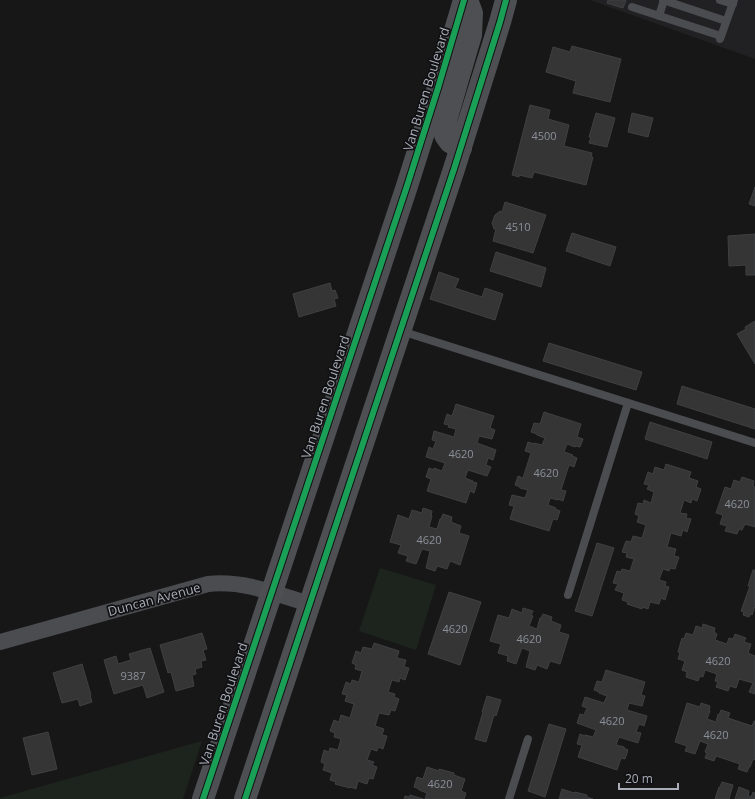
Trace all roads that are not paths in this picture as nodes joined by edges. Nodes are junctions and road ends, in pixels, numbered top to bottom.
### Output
1 (466, 0) edge
2 (506, 0) edge
3 (664, 0) edge
4 (720, 0) edge
5 (733, 2) edge
6 (632, 7) dead end
7 (659, 16) junction
8 (726, 21) junction
9 (461, 148) junction
10 (400, 331) junction
11 (628, 403) junction
12 (755, 443) edge
13 (272, 592) junction
14 (568, 595) dead end
15 (309, 604) junction
16 (0, 642) edge
17 (528, 739) dead end
18 (203, 799) edge
19 (245, 799) edge
20 (509, 799) edge

1 - 9 main road
1 - 13 main road, Van Buren Boulevard
2 - 9 main road
3 - 7 lane
3 - 8 lane
4 - 5 lane
5 - 8 lane
6 - 7 lane
7 - 8 lane
9 - 10 main road
10 - 11 lane
10 - 15 main road
11 - 12 lane
11 - 14 lane
13 - 15 street, Duncan Avenue
13 - 16 street, Duncan Avenue
13 - 18 main road, Van Buren Boulevard
15 - 19 main road
17 - 20 lane

